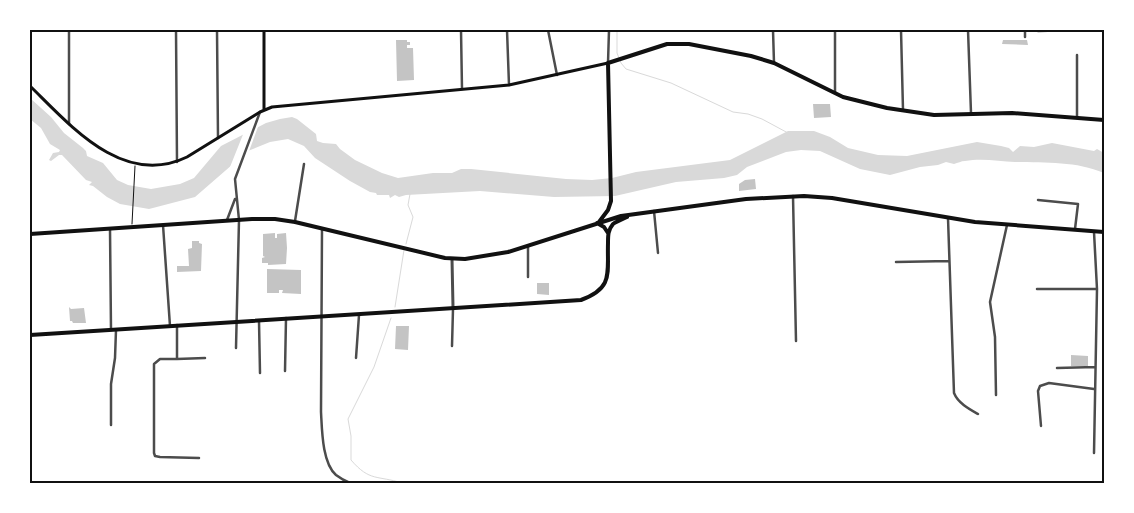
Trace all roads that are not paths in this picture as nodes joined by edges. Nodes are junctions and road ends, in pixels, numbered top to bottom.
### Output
1 (69, 30) edge
2 (176, 30) edge
3 (217, 30) edge
4 (264, 30) edge
5 (461, 30) edge
6 (507, 30) edge
7 (548, 30) edge
8 (610, 30) edge
9 (773, 30) edge
10 (835, 30) edge
11 (901, 30) edge
12 (968, 30) edge
13 (1025, 30) edge
14 (1057, 30) edge
15 (1078, 30) edge
16 (1038, 31) edge
17 (1025, 37) dead end
18 (1077, 55) dead end
19 (608, 63) junction
20 (774, 63) junction
21 (557, 75) junction
22 (509, 85) junction
23 (30, 86) edge
24 (462, 89) junction
25 (835, 94) junction
26 (264, 109) junction
27 (903, 110) junction
28 (260, 112) junction
29 (971, 115) junction
30 (1078, 118) junction
31 (1104, 120) edge
32 (70, 124) junction
33 (218, 138) junction
34 (177, 162) junction
35 (304, 164) dead end
36 (793, 196) junction
37 (235, 198) junction
38 (1038, 200) dead end
39 (654, 211) junction
40 (632, 215) junction
41 (948, 218) junction
42 (239, 220) junction
43 (226, 221) junction
44 (295, 222) junction
45 (597, 224) junction
46 (163, 225) junction
47 (1007, 225) junction
48 (110, 228) junction
49 (322, 229) junction
50 (1074, 230) junction
51 (1094, 232) junction
52 (1104, 232) edge
53 (608, 233) junction
54 (30, 234) edge
55 (528, 246) junction
56 (658, 253) dead end
57 (452, 259) junction
58 (949, 261) junction
59 (896, 262) dead end
60 (528, 277) dead end
61 (1037, 289) dead end
62 (1097, 289) junction
63 (453, 307) junction
64 (359, 313) junction
65 (321, 316) junction
66 (286, 318) junction
67 (258, 320) junction
68 (236, 321) junction
69 (177, 325) junction
70 (170, 326) junction
71 (113, 330) junction
72 (30, 335) edge
73 (796, 341) dead end
74 (452, 346) dead end
75 (236, 348) dead end
76 (205, 358) dead end
77 (356, 358) dead end
78 (178, 359) junction
79 (1096, 367) junction
80 (1057, 368) dead end
81 (285, 371) dead end
82 (260, 373) dead end
83 (1095, 389) junction
84 (996, 395) dead end
85 (978, 414) dead end
86 (111, 425) dead end
87 (1041, 426) dead end
88 (1094, 453) dead end
89 (199, 458) dead end
90 (350, 483) edge

1 - 32 street
2 - 34 street
3 - 33 street
4 - 26 main road
5 - 24 street
6 - 22 street
7 - 21 street
8 - 19 street
9 - 20 street
10 - 25 street
11 - 27 street
12 - 29 street
13 - 17 street
14 - 15 street
14 - 16 street
18 - 30 street
19 - 20 main road
19 - 21 main road
19 - 45 main road
20 - 25 main road
21 - 22 main road
22 - 24 main road
23 - 32 main road
24 - 26 main road
25 - 27 main road
26 - 28 main road
27 - 29 main road
28 - 33 main road
28 - 37 street
29 - 30 main road
30 - 31 main road
32 - 34 main road
33 - 34 main road
35 - 44 street
36 - 39 main road
36 - 41 main road
36 - 73 street
37 - 42 street
37 - 43 street
38 - 50 street
39 - 40 main road
39 - 56 street
40 - 45 main road
40 - 53 main road
41 - 47 main road
41 - 58 street
42 - 43 main road
42 - 44 main road
42 - 68 street
43 - 46 main road
44 - 49 main road
45 - 53 main road
45 - 55 main road
46 - 48 main road
46 - 70 street
47 - 50 main road
47 - 84 street
48 - 54 main road
48 - 71 street
49 - 57 main road
49 - 65 street
50 - 51 main road
51 - 52 main road
51 - 62 street
53 - 63 main road
55 - 57 main road
55 - 60 street
57 - 63 street
58 - 59 street
58 - 85 street
61 - 62 street
62 - 79 street
63 - 64 main road
63 - 74 street
64 - 65 main road
64 - 77 street
65 - 66 main road
65 - 90 street
66 - 67 main road
66 - 81 street
67 - 68 main road
67 - 82 street
68 - 69 main road
68 - 75 street
69 - 70 main road
69 - 78 street
70 - 71 main road
71 - 72 main road
71 - 86 street
76 - 78 street
78 - 89 street
79 - 80 street
79 - 83 street
83 - 87 street
83 - 88 street

